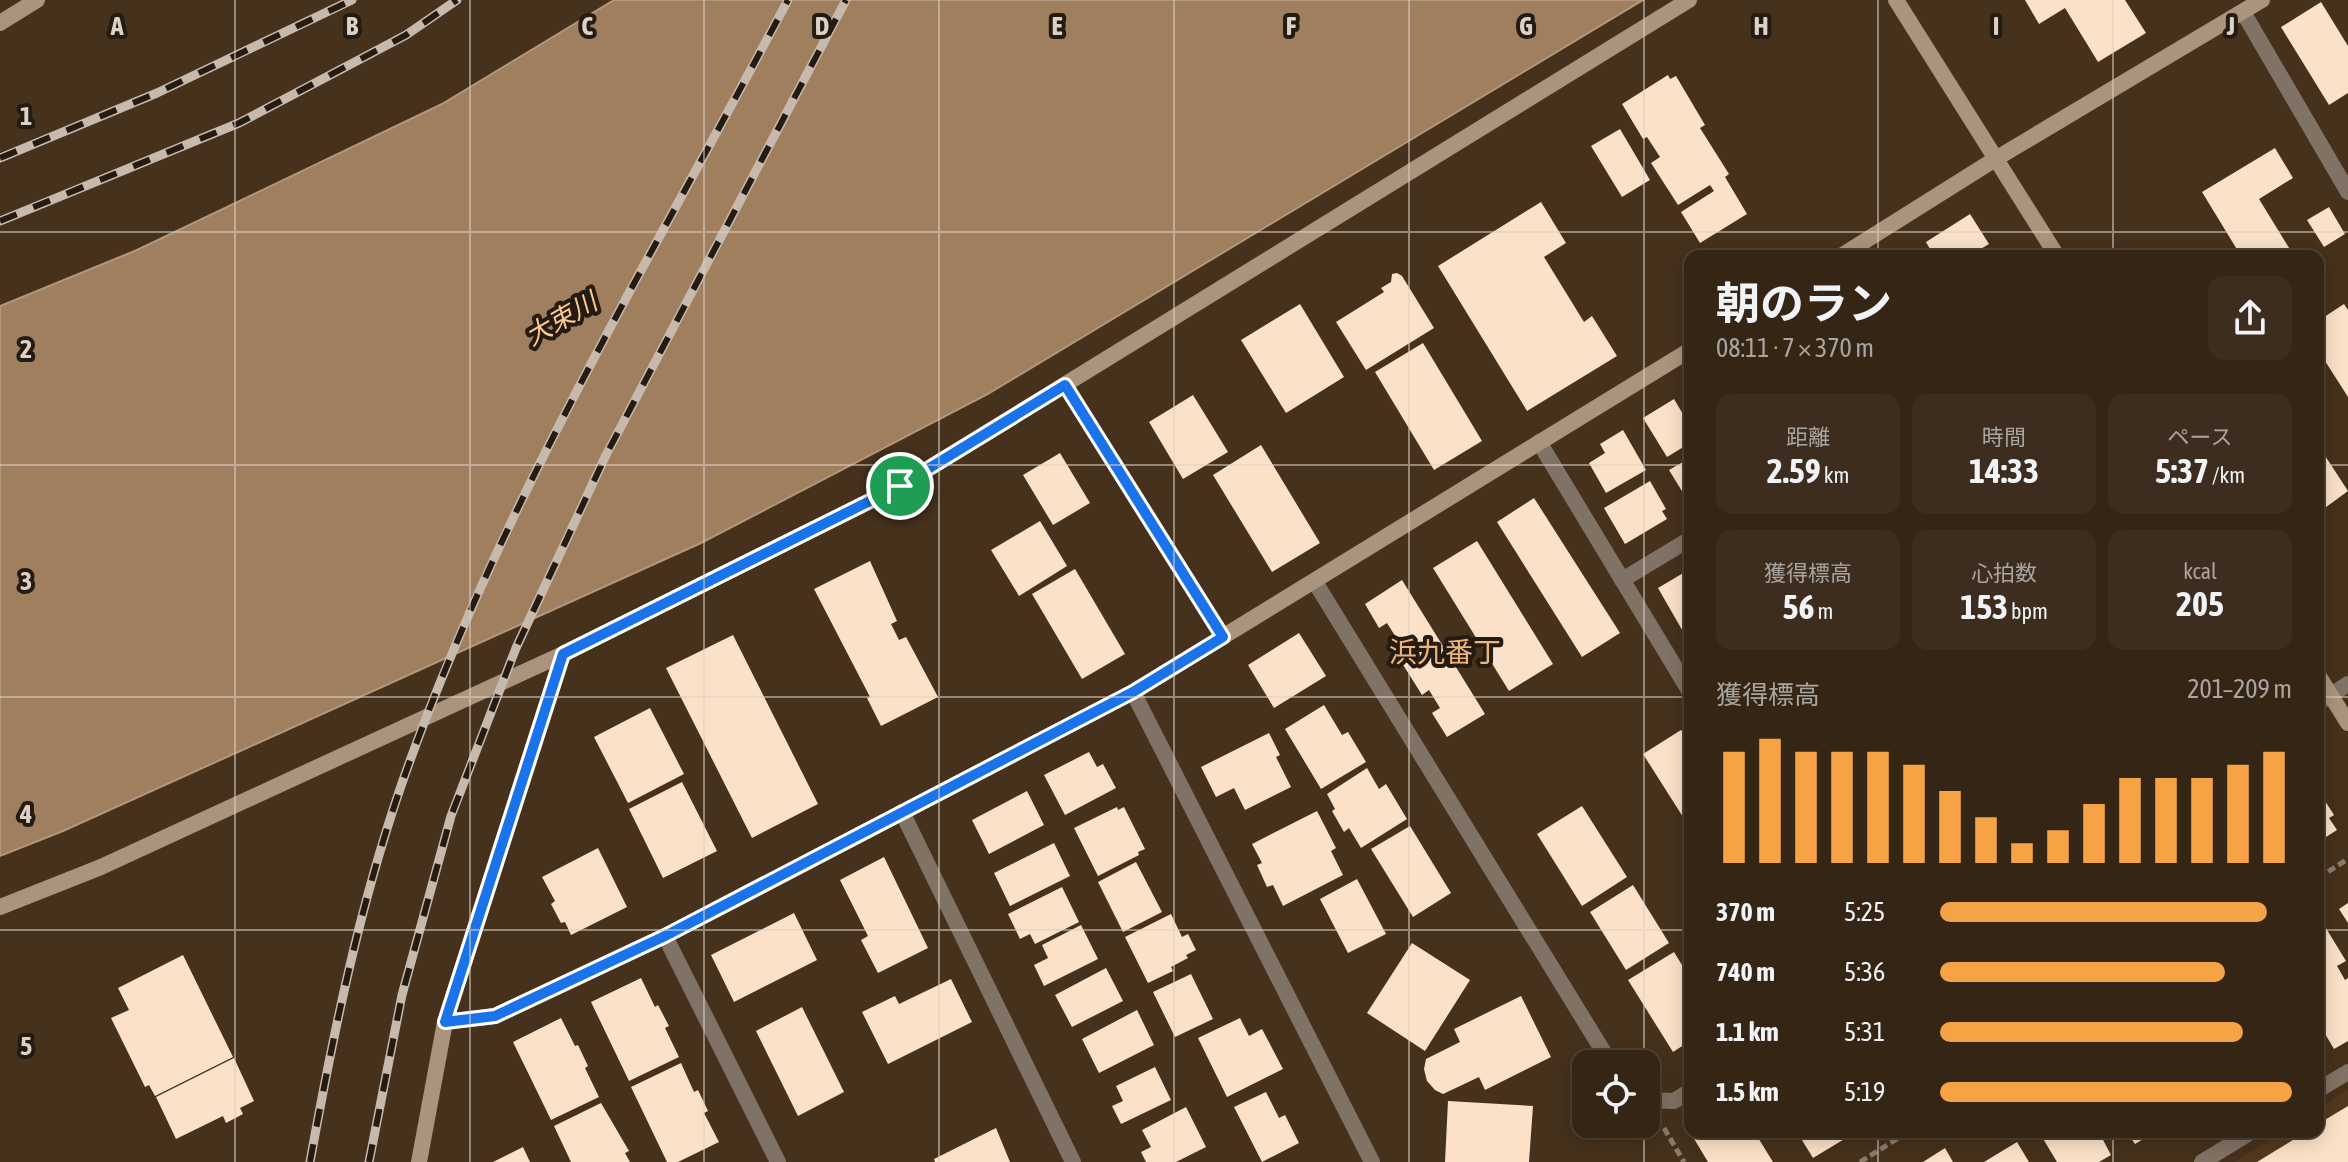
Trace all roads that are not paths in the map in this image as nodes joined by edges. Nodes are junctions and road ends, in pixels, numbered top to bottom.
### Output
1 (37, 0) edge
2 (1689, 0) edge
3 (1896, 0) edge
4 (2262, 0) edge
5 (2243, 12) junction
6 (0, 23) edge
7 (1997, 158) junction
8 (2348, 192) edge
9 (1851, 250) edge
10 (2053, 250) edge
11 (1684, 354) edge
12 (1065, 385) junction
13 (1539, 442) junction
14 (1684, 543) edge
15 (1622, 580) junction
16 (1315, 582) junction
17 (1223, 637) junction
18 (563, 654) junction
19 (1684, 682) edge
20 (2348, 684) edge
21 (1133, 692) junction
22 (2324, 699) edge
23 (2348, 723) edge
24 (902, 812) junction
25 (0, 907) edge
26 (665, 936) junction
27 (445, 1022) junction
28 (1602, 1050) edge
29 (2348, 1072) edge
30 (2324, 1086) edge
31 (1684, 1095) edge
32 (1660, 1100) edge
33 (2241, 1138) edge
34 (419, 1162) edge
35 (778, 1162) edge
36 (1073, 1162) edge
37 (1372, 1162) edge
38 (2202, 1162) edge

1 - 6 street
2 - 12 street
3 - 7 street
4 - 5 street
5 - 7 street
5 - 8 street
7 - 9 street
7 - 10 street
11 - 13 street
12 - 17 street
12 - 18 street
13 - 15 street
13 - 16 street
14 - 15 street
15 - 19 street
16 - 17 street
16 - 28 street
17 - 21 street
18 - 25 street
18 - 27 street
20 - 22 street
21 - 24 street
21 - 37 street
22 - 23 street
24 - 26 street
24 - 36 street
26 - 27 street
26 - 35 street
27 - 34 street
29 - 30 street
31 - 32 street
33 - 38 street

